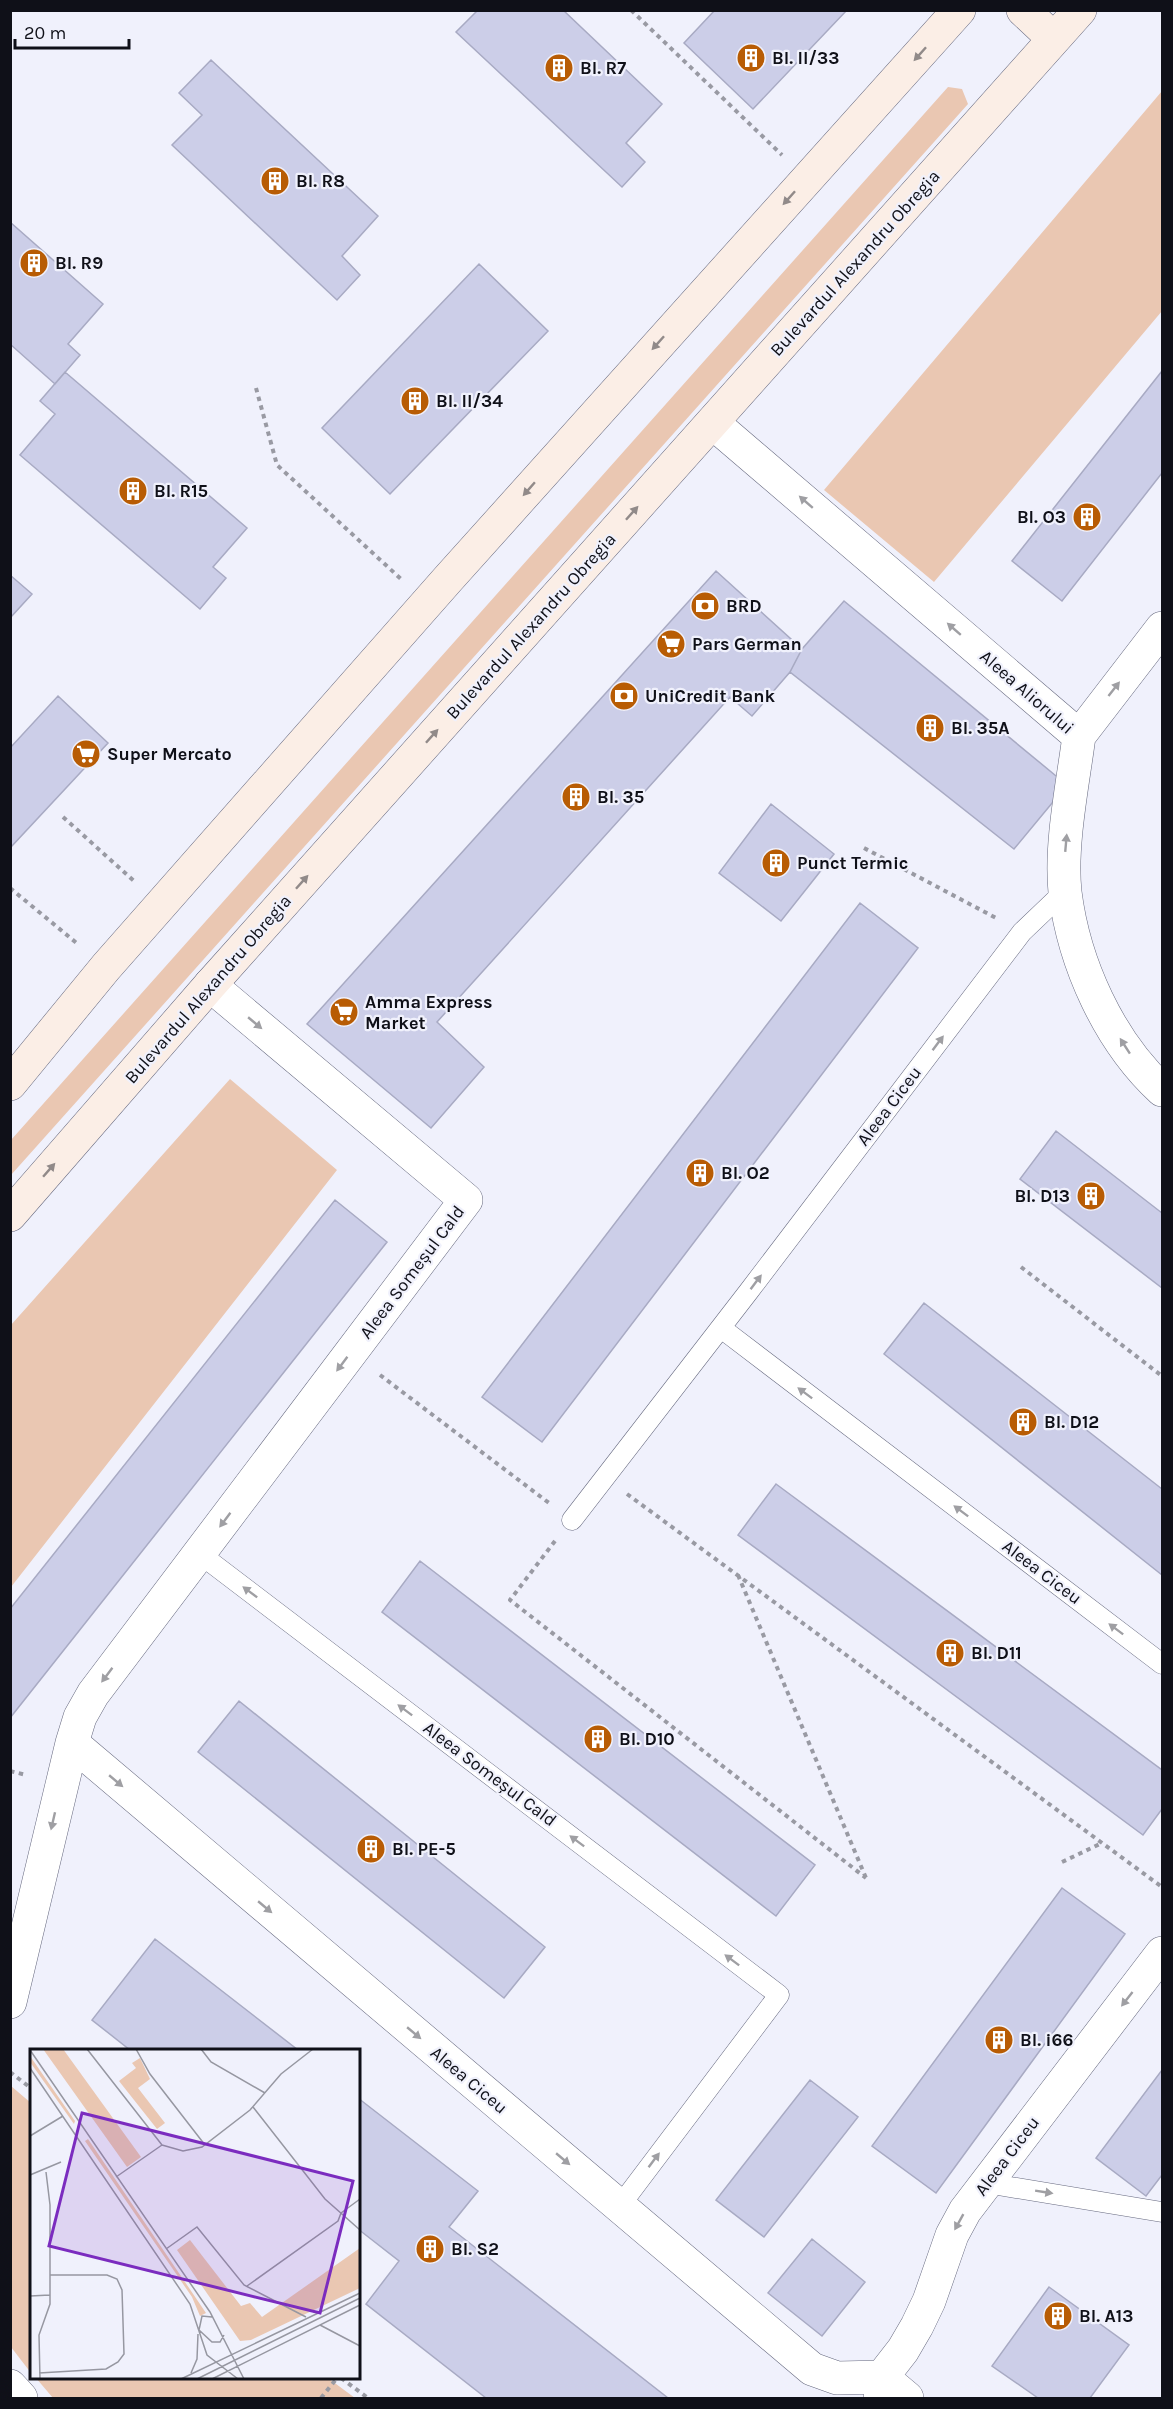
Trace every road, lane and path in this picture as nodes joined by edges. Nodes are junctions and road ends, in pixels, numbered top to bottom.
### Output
1 (631, 10) edge
2 (959, 10) edge
3 (1023, 10) edge
4 (1080, 10) edge
5 (1054, 39) junction
6 (807, 179) junction
7 (256, 387) dead end
8 (713, 423) junction
9 (427, 603) junction
10 (1162, 628) edge
11 (1078, 736) junction
12 (63, 818) dead end
13 (864, 848) dead end
14 (10, 888) edge
15 (1065, 891) junction
16 (162, 906) junction
17 (1022, 932) junction
18 (106, 968) junction
19 (210, 985) junction
20 (10, 1084) edge
21 (1162, 1090) edge
22 (10, 1215) edge
23 (1022, 1267) dead end
24 (721, 1328) junction
25 (351, 1352) junction
26 (1162, 1376) edge
27 (604, 1478) junction
28 (572, 1520) junction
29 (200, 1554) junction
30 (738, 1574) junction
31 (1162, 1664) edge
32 (72, 1743) junction
33 (1102, 1842) junction
34 (1062, 1862) dead end
35 (1162, 1887) edge
36 (1162, 1953) edge
37 (10, 2002) edge
38 (10, 2072) edge
39 (30, 2087) edge
40 (986, 2183) junction
41 (619, 2207) junction
42 (1162, 2212) edge
43 (338, 2379) edge
44 (340, 2379) edge
45 (10, 2386) edge
46 (881, 2388) edge
47 (21, 2398) edge
48 (321, 2398) edge
49 (368, 2398) edge
50 (908, 2398) edge

1 - 6 path
2 -> 6 main road
3 - 5 main road
4 - 5 main road, Bulevardul Alexandru Obregia
5 - 8 main road, Bulevardul Alexandru Obregia
6 -> 9 main road
7 - 9 path
11 -> 8 street, Aleea Aliorului
19 -> 8 main road, Bulevardul Alexandru Obregia
9 - 16 main road
11 -> 10 street
15 -> 11 street, Aleea Aliorului
12 - 16 path
13 - 17 path
14 - 18 path
15 - 17 lane, Aleea Ciceu
21 -> 15 street, Aleea Aliorului
16 - 18 main road
24 -> 17 lane, Aleea Ciceu
18 - 20 main road
22 -> 19 main road, Bulevardul Alexandru Obregia
19 -> 25 street, Aleea Someșul Cald
23 - 26 path
24 - 27 lane, Aleea Ciceu
31 -> 24 lane, Aleea Ciceu
25 - 28 path
25 -> 29 street, Aleea Someșul Cald
27 - 28 lane, Aleea Ciceu
27 - 30 path
28 - 30 path
29 -> 32 street, Aleea Someșul Cald
41 -> 29 lane, Aleea Someșul Cald
30 - 33 path
32 -> 37 street, Aleea Someșul Cald
32 -> 41 street, Aleea Ciceu
33 - 34 path
33 - 35 path
36 -> 40 street, Aleea Ciceu
38 - 39 path
40 -> 42 lane
40 -> 46 street, Aleea Ciceu
41 - 46 street, Aleea Ciceu
43 - 48 path
44 - 49 path
45 - 47 street
46 - 50 street

